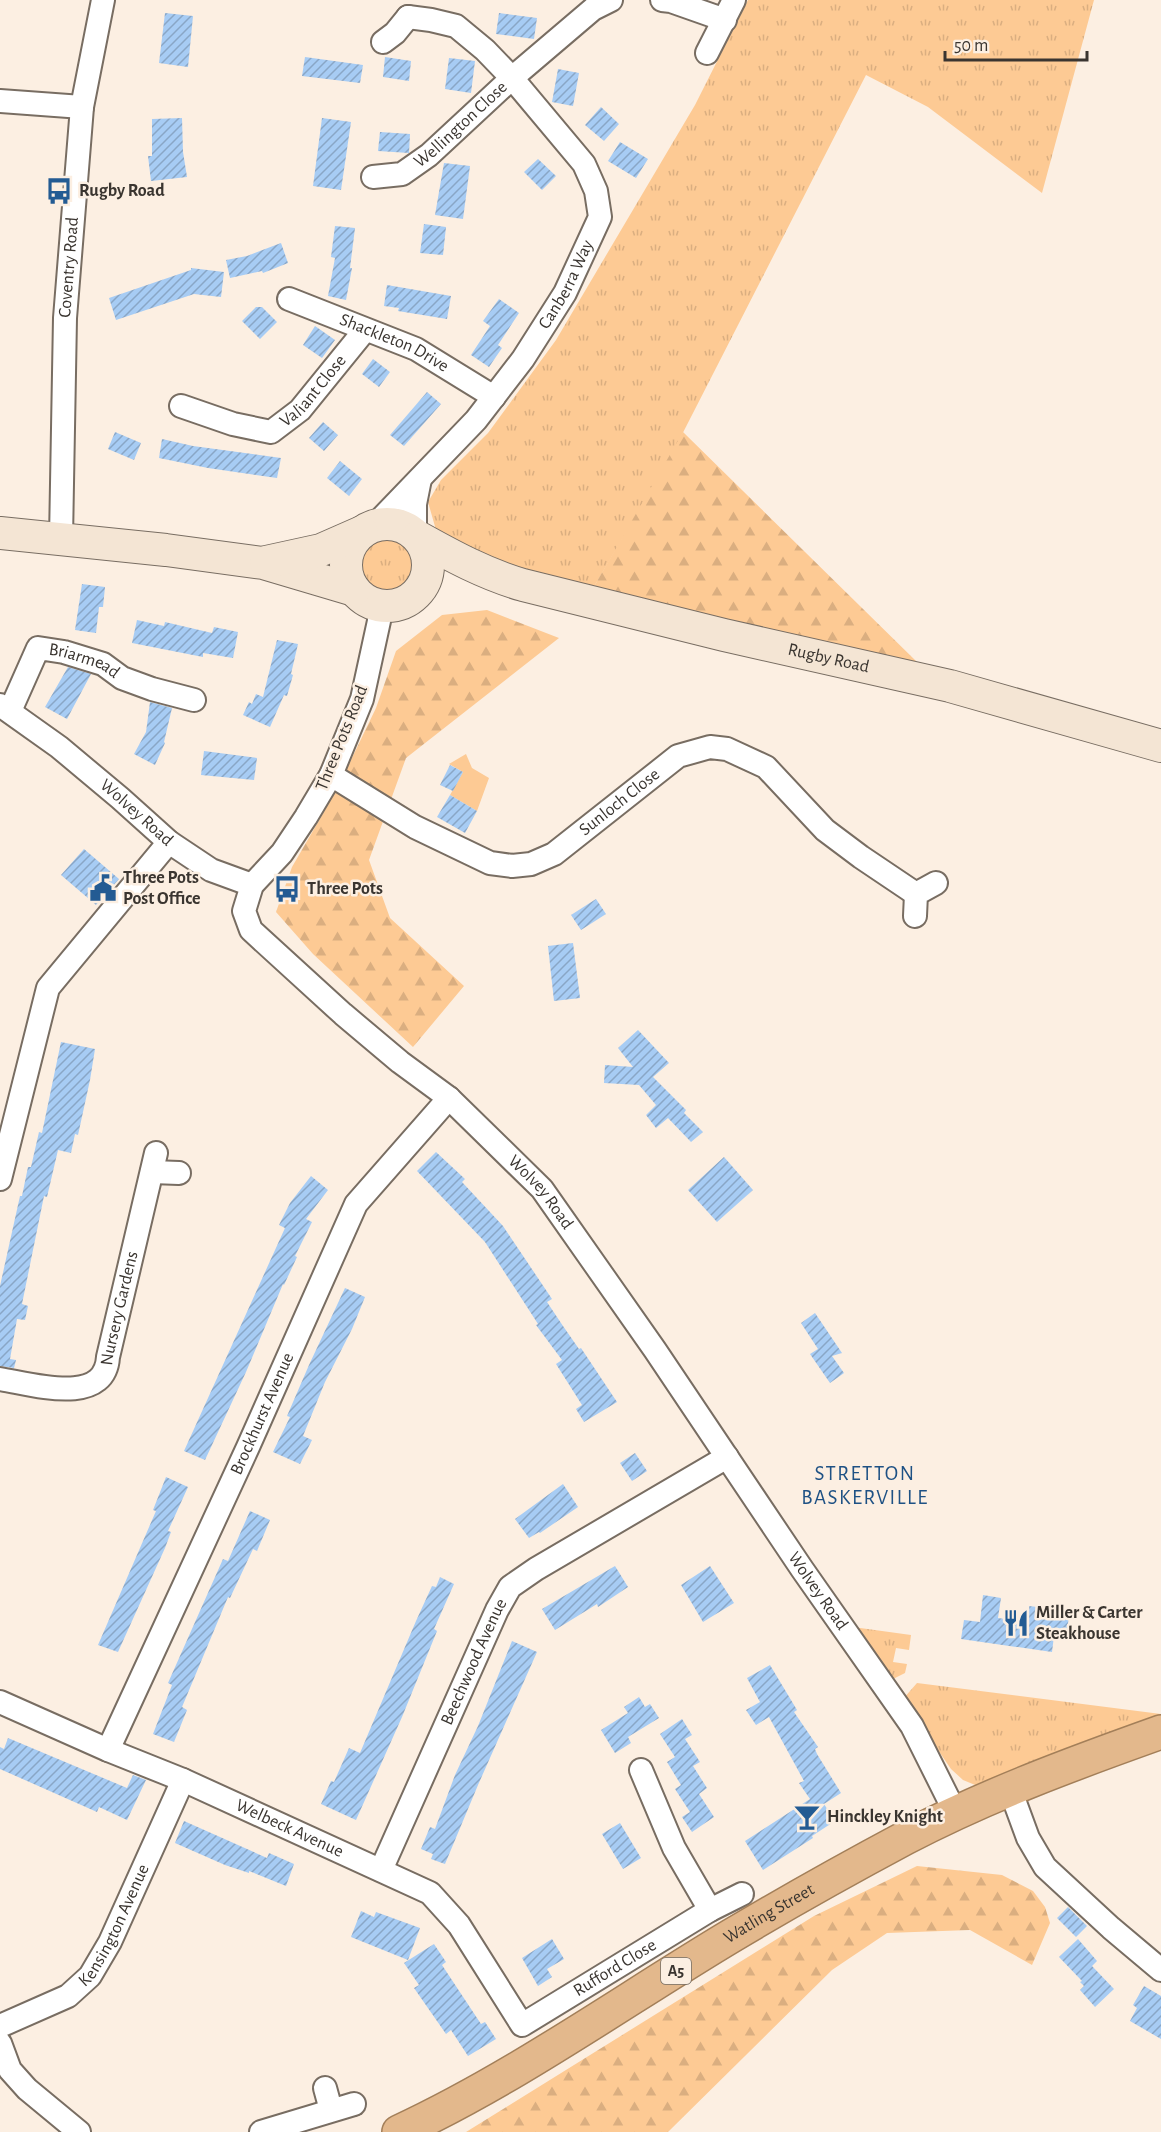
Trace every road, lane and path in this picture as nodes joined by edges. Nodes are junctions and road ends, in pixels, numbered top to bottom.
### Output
1 (103, 0) edge
2 (662, 0) edge
3 (598, 3) edge
4 (405, 9) edge
5 (730, 10) edge
6 (383, 42) dead end
7 (707, 53) dead end
8 (512, 78) junction
9 (0, 101) edge
10 (82, 107) junction
11 (373, 177) dead end
12 (288, 299) dead end
13 (366, 330) junction
14 (494, 397) junction
15 (181, 406) dead end
16 (420, 479) junction
17 (369, 528) junction
18 (0, 533) edge
19 (416, 535) junction
20 (61, 538) junction
21 (263, 563) junction
22 (495, 577) junction
23 (367, 598) junction
24 (412, 598) junction
25 (194, 700) dead end
26 (5, 708) edge
27 (1161, 746) edge
28 (331, 775) junction
29 (169, 842) junction
30 (252, 885) junction
31 (922, 898) dead end
32 (449, 1098) junction
33 (179, 1173) dead end
34 (0, 1179) edge
35 (0, 1379) edge
36 (727, 1457) junction
37 (0, 1702) edge
38 (1161, 1732) edge
39 (108, 1750) junction
40 (640, 1770) dead end
41 (183, 1780) junction
42 (1010, 1789) junction
43 (956, 1814) junction
44 (381, 1870) junction
45 (742, 1894) dead end
46 (710, 1910) junction
47 (1161, 1970) edge
48 (522, 2025) joint
49 (0, 2026) edge
50 (0, 2043) edge
51 (325, 2088) dead end
52 (354, 2104) dead end
53 (331, 2110) junction
54 (79, 2132) edge
55 (261, 2132) edge
56 (399, 2132) edge

1 - 10 street, Coventry Road
2 - 5 street
3 - 8 street, Wellington Close
4 - 6 street
4 - 8 street, Canberra Way
5 - 7 street
8 - 11 street, Wellington Close
8 - 14 street, Canberra Way
9 - 10 street
10 - 20 street, Coventry Road
12 - 13 street, Shackleton Drive
13 - 14 street, Shackleton Drive
13 - 15 street, Valiant Close
14 - 16 street, Canberra Way
16 - 17 street, Canberra Way
16 - 19 street
17 - 19 main road
17 - 21 main road
17 - 23 main road
18 - 20 main road
19 - 22 main road, Rugby Road
19 - 24 main road
20 - 21 main road
21 - 23 main road
22 - 24 main road, Rugby Road
22 - 27 main road, Rugby Road
23 - 24 main road
23 - 28 street, Three Pots Road
25 - 26 street, Briarmead
26 - 29 street, Wolvey Road
28 - 30 street, Three Pots Road
28 - 31 street, Sunloch Close
29 - 30 street, Wolvey Road
29 - 34 street
30 - 32 street, Wolvey Road
32 - 36 street, Wolvey Road
32 - 39 street, Brockhurst Avenue
33 - 35 street, Nursery Gardens
36 - 43 street, Wolvey Road
36 - 44 street, Beechwood Avenue
37 - 39 street, Welbeck Avenue
38 - 42 highway, Watling Street / A5
39 - 41 street, Welbeck Avenue
40 - 46 street
41 - 44 street, Welbeck Avenue
41 - 49 street, Kensington Avenue
42 - 43 highway, Watling Street / A5
42 - 47 street
43 - 56 highway, Watling Street / A5
44 - 48 street, Welbeck Avenue
45 - 46 street, Rufford Close
46 - 48 street, Rufford Close
50 - 54 street
51 - 53 street
52 - 53 street
53 - 55 street

